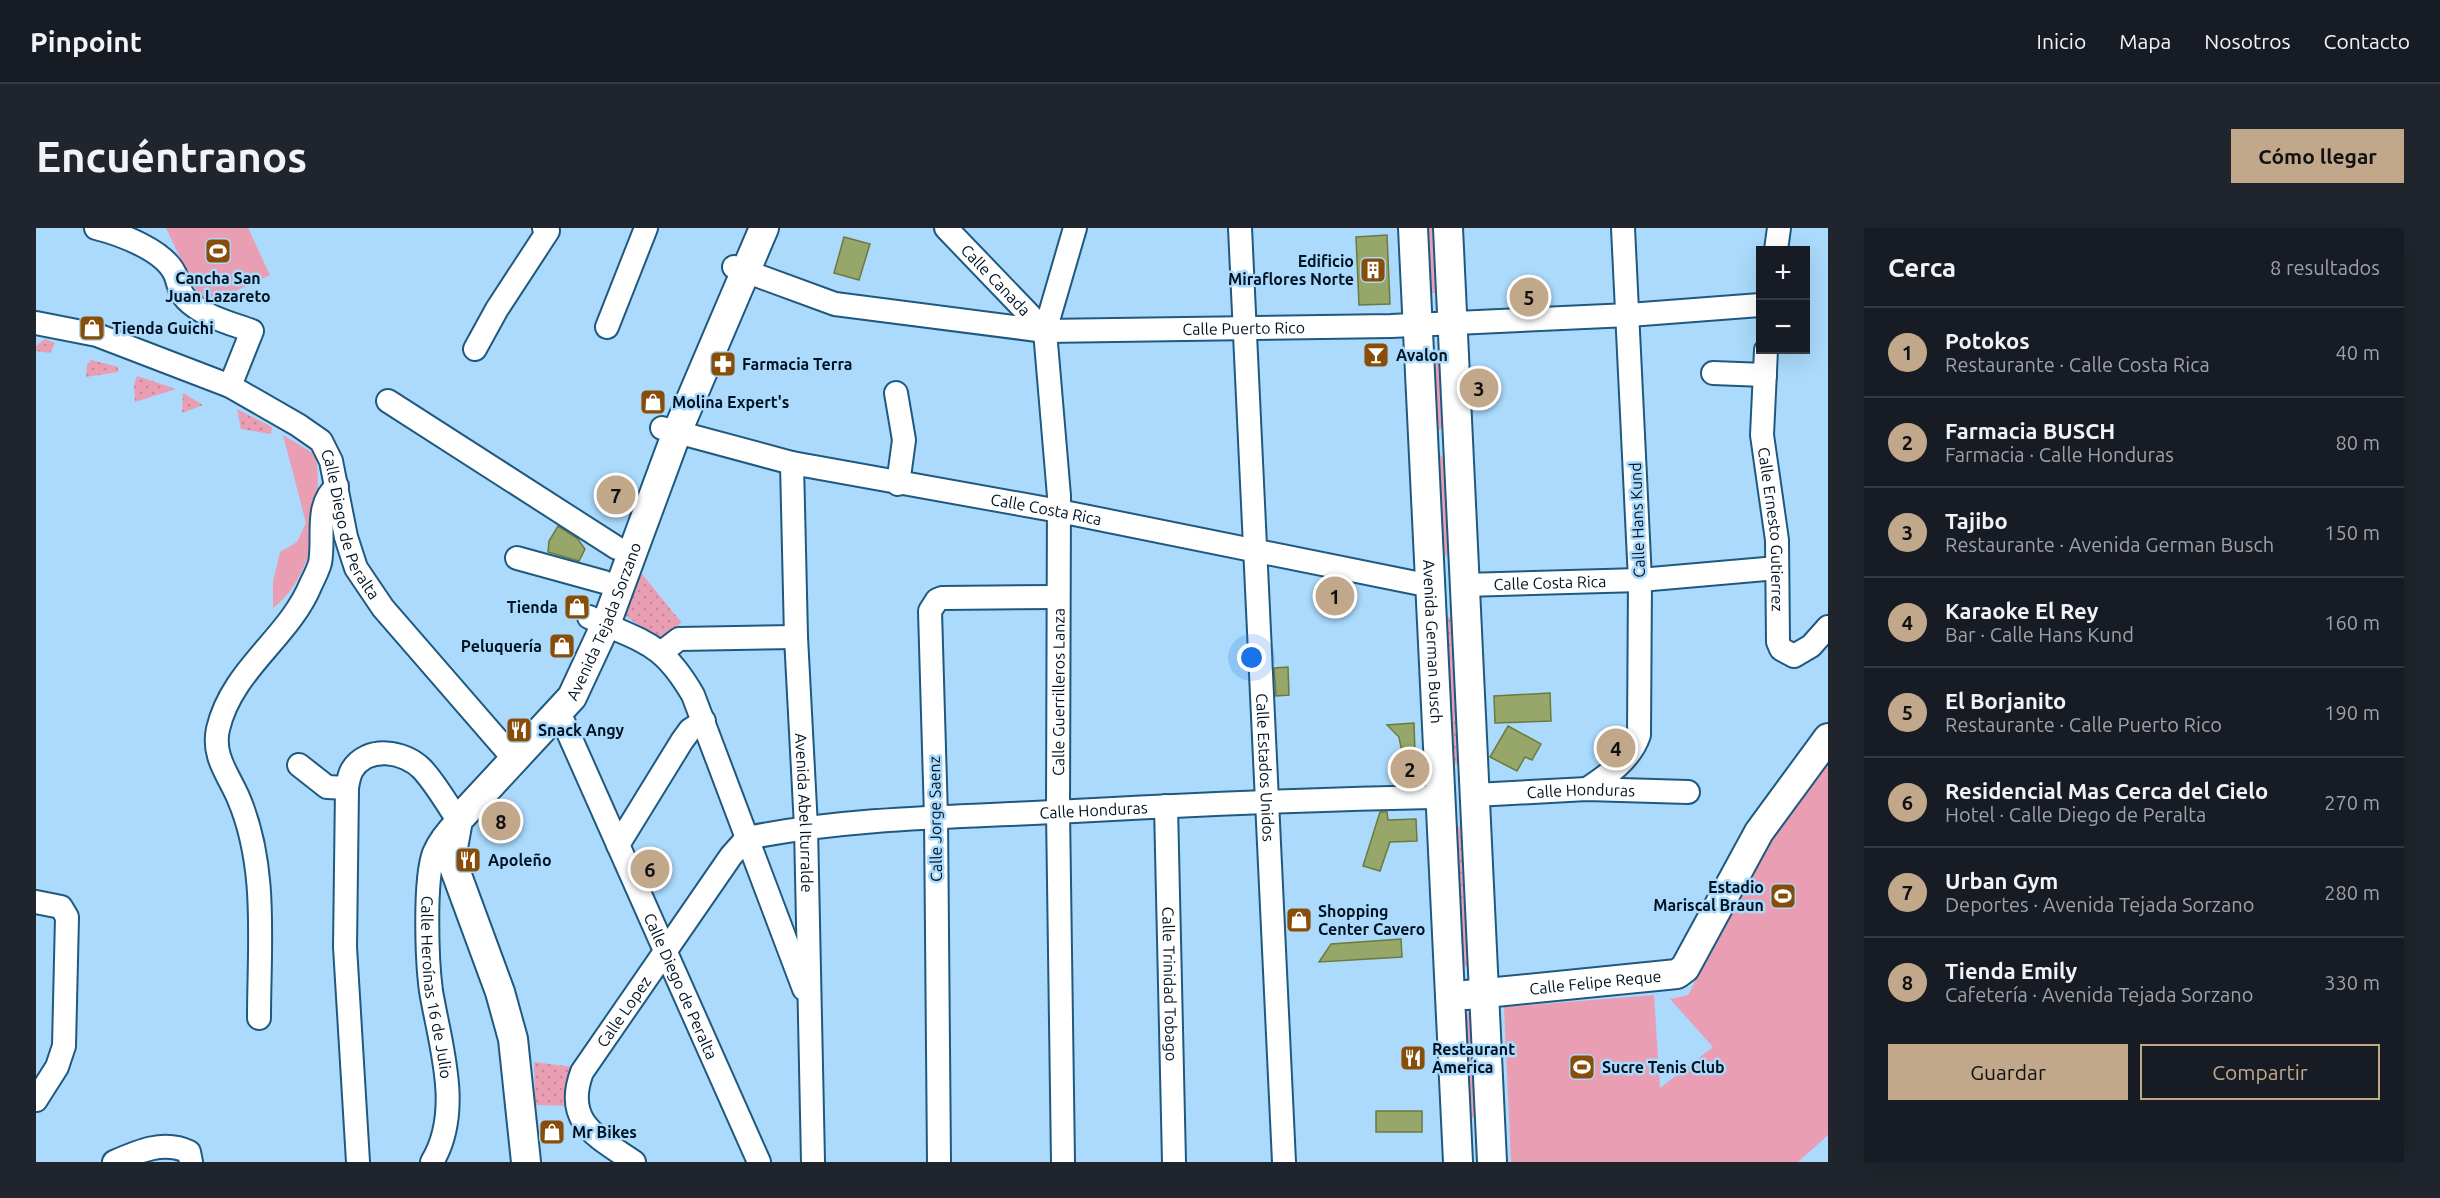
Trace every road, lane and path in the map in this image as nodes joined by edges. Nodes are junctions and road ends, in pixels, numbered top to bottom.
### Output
1 (96, 228) edge
2 (544, 228) edge
3 (646, 228) edge
4 (946, 228) edge
5 (1075, 228) edge
6 (1240, 228) edge
7 (1413, 228) edge
8 (1448, 228) edge
9 (1623, 228) edge
10 (1779, 228) edge
11 (758, 229) edge
12 (1777, 246) edge
13 (740, 269) junction
14 (1756, 305) edge
15 (1629, 315) junction
16 (36, 323) edge
17 (1452, 323) junction
18 (1419, 325) junction
19 (607, 327) dead end
20 (1246, 330) junction
21 (1045, 331) junction
22 (475, 350) dead end
23 (1767, 354) edge
24 (1713, 374) dead end
25 (1765, 375) junction
26 (230, 387) junction
27 (896, 393) dead end
28 (388, 400) dead end
29 (670, 430) junction
30 (792, 463) junction
31 (898, 484) junction
32 (337, 486) junction
33 (1059, 511) junction
34 (617, 548) junction
35 (1255, 549) junction
36 (517, 558) dead end
37 (1777, 568) junction
38 (1640, 580) junction
39 (604, 582) junction
40 (1464, 585) junction
41 (1431, 586) junction
42 (1058, 597) junction
43 (598, 621) junction
44 (1828, 627) edge
45 (796, 637) junction
46 (662, 652) junction
47 (559, 712) junction
48 (704, 721) junction
49 (1828, 738) edge
50 (514, 759) junction
51 (299, 765) dead end
52 (347, 788) junction
53 (1587, 789) junction
54 (1688, 792) dead end
55 (1475, 795) junction
56 (1441, 797) junction
57 (1265, 801) junction
58 (1166, 806) junction
59 (1058, 811) junction
60 (936, 817) junction
61 (458, 820) junction
62 (806, 827) junction
63 (747, 838) junction
64 (618, 845) junction
65 (36, 902) edge
66 (666, 948) junction
67 (1485, 994) junction
68 (1451, 995) junction
69 (809, 1002) junction
70 (259, 1018) dead end
71 (36, 1100) edge
72 (114, 1162) edge
73 (191, 1162) edge
74 (358, 1162) edge
75 (432, 1162) edge
76 (526, 1162) edge
77 (634, 1162) edge
78 (759, 1162) edge
79 (813, 1162) edge
80 (939, 1162) edge
81 (1063, 1162) edge
82 (1174, 1162) edge
83 (1284, 1162) edge
84 (1458, 1162) edge
85 (1492, 1162) edge

1 - 26 street
2 - 22 street
3 - 19 street
4 - 21 street, Calle Canada
5 - 21 street, Calle Guerrilleros Lanza
6 - 20 street, Calle Estados Unidos
7 - 18 main road, Avenida German Busch
8 - 17 main road, Avenida German Busch
9 - 15 street, Calle Hans Kund
10 - 12 street
11 - 13 main road, Avenida Tejada Sorzano
13 - 21 street, Calle Puerto Rico
13 - 29 main road, Avenida Tejada Sorzano
14 - 15 street, Calle Puerto Rico
15 - 17 street, Calle Puerto Rico
15 - 38 street, Calle Hans Kund
16 - 26 street, Calle Diego de Peralta
17 - 18 street, Calle Puerto Rico
17 - 40 main road, Avenida German Busch
18 - 20 street, Calle Puerto Rico
18 - 41 main road, Avenida German Busch
20 - 21 street, Calle Puerto Rico
20 - 35 street, Calle Estados Unidos
21 - 33 street, Calle Guerrilleros Lanza
23 - 25 street, Calle Ernesto Gutierrez
24 - 25 street
25 - 37 street, Calle Ernesto Gutierrez
26 - 32 street, Calle Diego de Peralta
27 - 31 street
28 - 34 street
29 - 30 street, Calle Costa Rica
29 - 34 main road, Avenida Tejada Sorzano
29 - 43 main road, Avenida Tejada Sorzano
30 - 31 street, Calle Costa Rica
30 - 45 street, Avenida Abel Iturralde
31 - 33 street, Calle Costa Rica
32 - 50 street, Calle Diego de Peralta
32 - 70 street
33 - 35 street, Calle Costa Rica
33 - 42 street, Calle Guerrilleros Lanza
34 - 39 main road, Avenida Tejada Sorzano
35 - 41 street, Calle Costa Rica
35 - 57 street, Calle Estados Unidos
36 - 39 street
37 - 38 street, Calle Costa Rica
37 - 44 street, Calle Ernesto Gutierrez
38 - 40 street, Calle Costa Rica
38 - 53 street, Calle Hans Kund
39 - 43 main road, Avenida Tejada Sorzano
40 - 41 main road
40 - 55 main road, Avenida German Busch
41 - 56 main road, Avenida German Busch
42 - 59 street, Calle Guerrilleros Lanza
42 - 60 street, Calle Jorge Saenz
43 - 46 street
43 - 47 main road, Avenida Tejada Sorzano
45 - 46 street
45 - 62 street, Avenida Abel Iturralde
46 - 48 street
47 - 50 main road, Avenida Tejada Sorzano
47 - 64 street, Calle Diego de Peralta
48 - 63 street
48 - 64 street
49 - 67 main road, Calle Felipe Reque
50 - 61 main road, Avenida Tejada Sorzano
51 - 52 street
52 - 61 street
52 - 74 street
53 - 54 street, Calle Honduras
53 - 55 street, Calle Honduras
55 - 56 main road
55 - 67 main road, Avenida German Busch
56 - 57 street, Calle Honduras
56 - 68 main road, Avenida German Busch
57 - 58 street, Calle Honduras
57 - 83 street, Calle Estados Unidos
58 - 59 street, Calle Honduras
58 - 82 street, Calle Trinidad Tobago
59 - 60 street, Calle Honduras
59 - 81 street, Calle Guerrilleros Lanza
60 - 62 street, Calle Honduras
60 - 80 street, Calle Jorge Saenz
61 - 75 street, Calle Heroínas 16 de Julio
61 - 76 main road
62 - 63 street, Calle Honduras
62 - 69 street, Avenida Abel Iturralde
63 - 66 street, Calle Lopez
63 - 69 street
64 - 66 street, Calle Diego de Peralta
65 - 71 street
66 - 77 street, Calle Lopez
66 - 78 street, Calle Diego de Peralta
67 - 68 main road
67 - 85 main road, Avenida German Busch
68 - 84 main road, Avenida German Busch
69 - 79 street, Avenida Abel Iturralde
72 - 73 street

